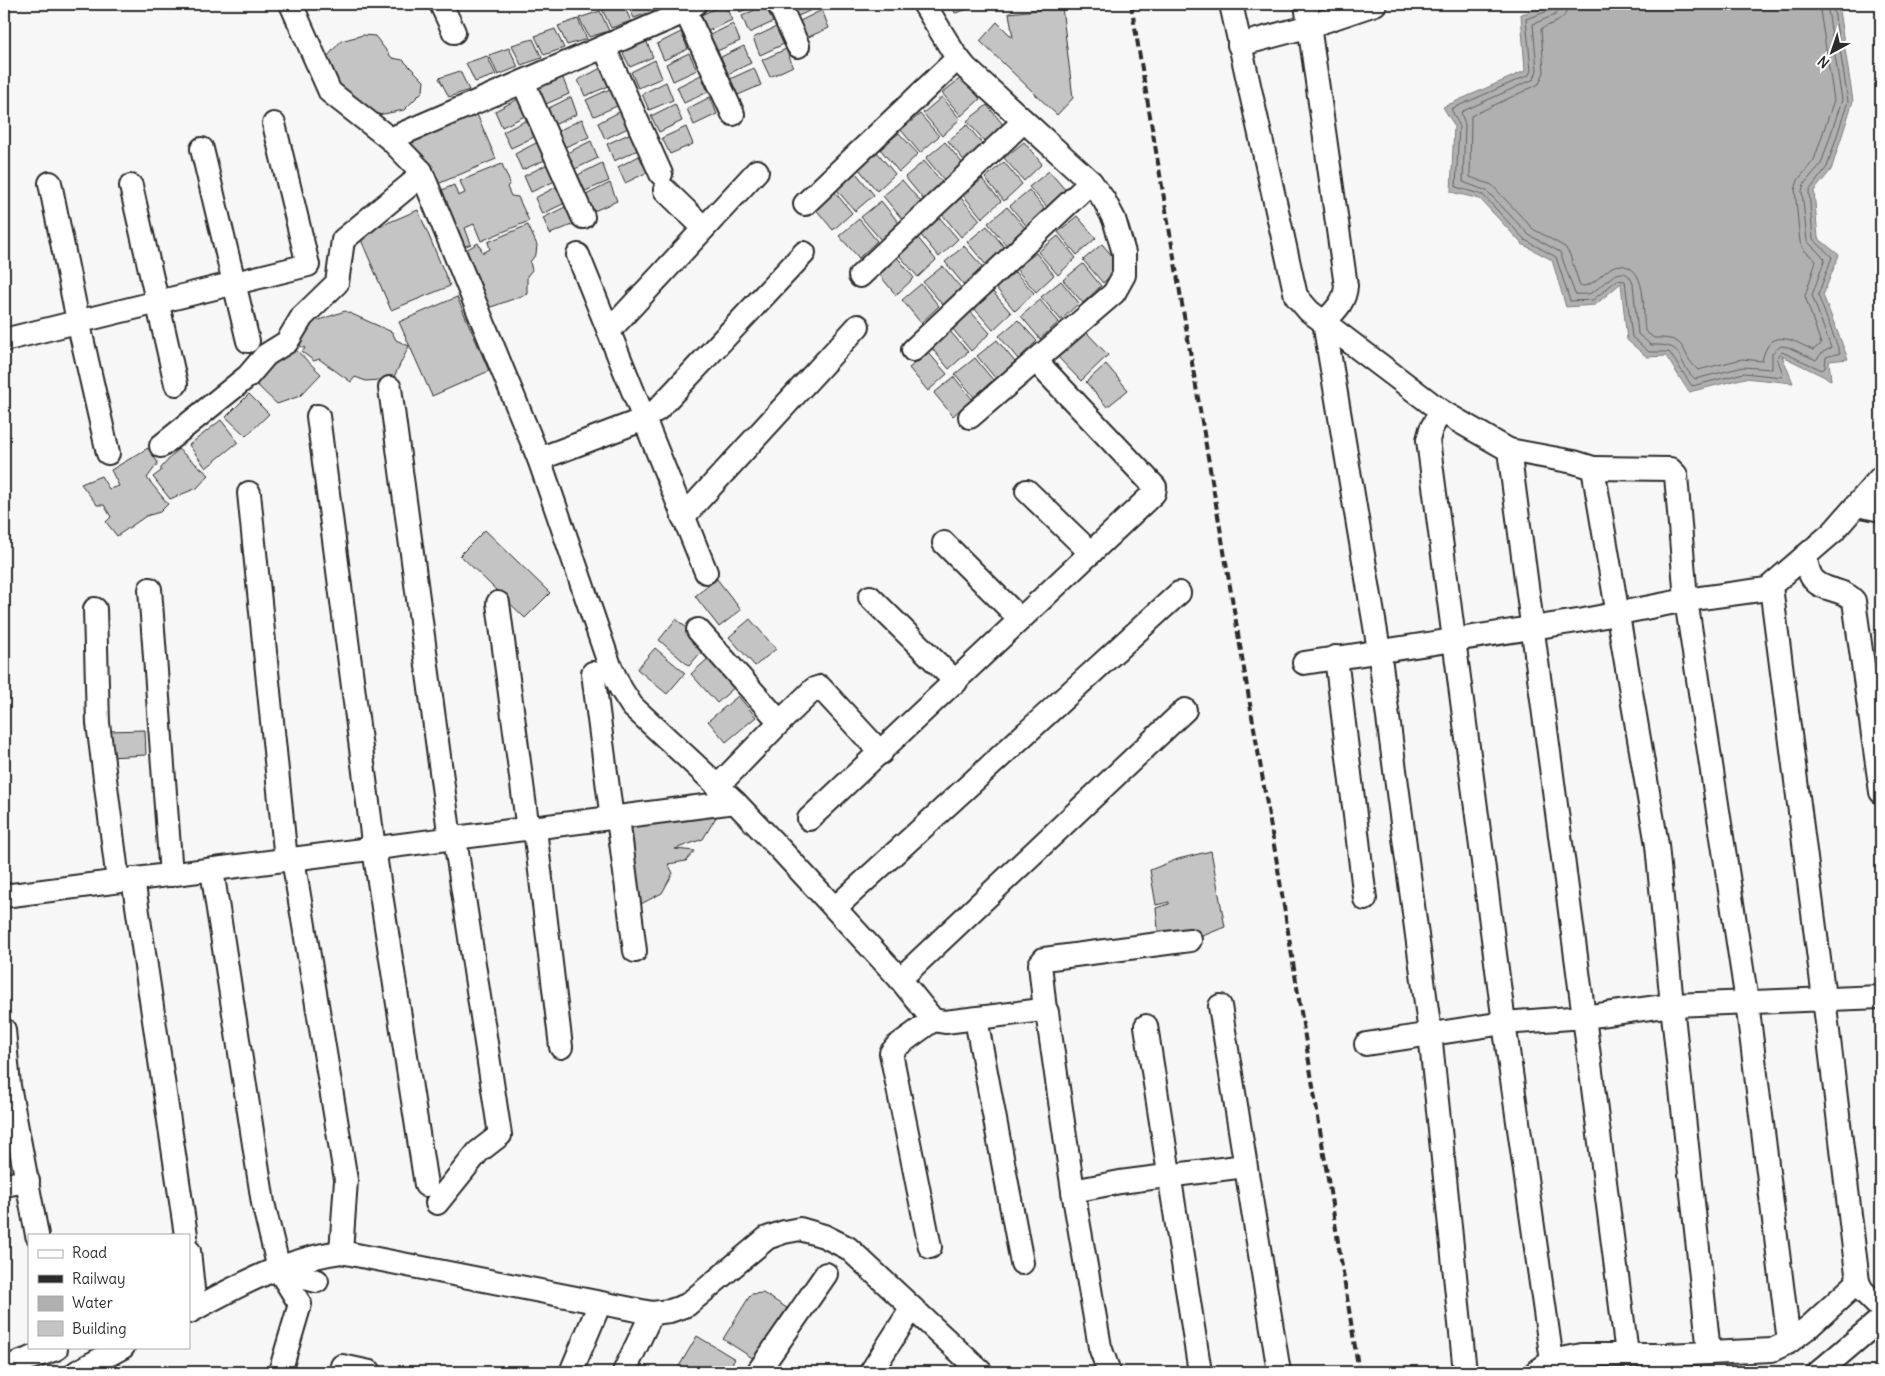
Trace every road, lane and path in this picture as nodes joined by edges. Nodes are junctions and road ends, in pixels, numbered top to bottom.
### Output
1 (291, 4) edge
2 (441, 4) edge
3 (780, 4) edge
4 (924, 4) edge
5 (1231, 4) edge
6 (1306, 4) edge
7 (1375, 4) edge
8 (690, 7) edge
9 (1310, 26) junction
10 (454, 32) dead end
11 (1239, 45) junction
12 (798, 46) dead end
13 (604, 47) junction
14 (958, 58) junction
15 (522, 82) junction
16 (733, 114) dead end
17 (1024, 120) junction
18 (274, 124) dead end
19 (390, 139) junction
20 (202, 149) dead end
21 (421, 170) junction
22 (757, 171) dead end
23 (1091, 182) junction
24 (50, 183) dead end
25 (131, 186) dead end
26 (805, 204) dead end
27 (583, 217) dead end
28 (704, 228) junction
29 (804, 253) dead end
30 (578, 255) dead end
31 (860, 276) dead end
32 (233, 282) junction
33 (156, 302) junction
34 (78, 321) junction
35 (1324, 322) junction
36 (858, 326) dead end
37 (609, 331) junction
38 (4, 340) edge
39 (248, 341) dead end
40 (913, 350) dead end
41 (1036, 361) junction
42 (176, 384) dead end
43 (390, 388) dead end
44 (1441, 411) junction
45 (318, 416) dead end
46 (970, 417) dead end
47 (643, 418) junction
48 (161, 446) dead end
49 (1509, 450) junction
50 (108, 452) dead end
51 (539, 459) junction
52 (1593, 468) junction
53 (1881, 477) edge
54 (1027, 491) dead end
55 (249, 493) dead end
56 (1857, 505) junction
57 (1881, 510) edge
58 (683, 517) junction
59 (944, 543) dead end
60 (1092, 553) junction
61 (1806, 556) junction
62 (706, 572) dead end
63 (1771, 587) junction
64 (150, 589) dead end
65 (1179, 593) dead end
66 (870, 597) dead end
67 (1686, 600) junction
68 (498, 603) dead end
69 (95, 609) dead end
70 (1617, 614) junction
71 (1020, 620) junction
72 (1533, 628) junction
73 (698, 630) dead end
74 (1453, 640) junction
75 (1379, 650) junction
76 (1336, 657) junction
77 (1304, 663) dead end
78 (593, 672) dead end
79 (956, 682) junction
80 (1185, 710) dead end
81 (780, 722) junction
82 (881, 753) junction
83 (717, 786) junction
84 (1881, 792) edge
85 (735, 802) junction
86 (615, 819) junction
87 (809, 819) dead end
88 (531, 829) junction
89 (452, 839) junction
90 (374, 849) junction
91 (290, 860) junction
92 (212, 870) junction
93 (171, 875) junction
94 (126, 880) junction
95 (4, 896) edge
96 (1365, 899) dead end
97 (835, 908) junction
98 (1190, 940) dead end
99 (635, 951) dead end
100 (900, 979) junction
101 (1881, 997) edge
102 (1824, 998) junction
103 (1747, 1002) junction
104 (1672, 1005) junction
105 (1220, 1006) dead end
106 (1045, 1010) junction
107 (1584, 1016) junction
108 (976, 1019) junction
109 (934, 1020) junction
110 (1504, 1023) junction
111 (1146, 1026) dead end
112 (4, 1030) edge
113 (1430, 1034) junction
114 (1366, 1044) dead end
115 (561, 1047) dead end
116 (1245, 1166) junction
117 (1169, 1176) junction
118 (28, 1181) junction
119 (4, 1185) edge
120 (1073, 1191) junction
121 (37, 1234) edge
122 (186, 1234) edge
123 (930, 1247) dead end
124 (341, 1252) junction
125 (1022, 1263) dead end
126 (279, 1269) junction
127 (190, 1271) edge
128 (826, 1274) dead end
129 (317, 1281) dead end
130 (1860, 1286) junction
131 (600, 1303) junction
132 (912, 1308) junction
133 (192, 1310) edge
134 (1881, 1311) edge
135 (652, 1313) junction
136 (1789, 1342) junction
137 (56, 1348) edge
138 (121, 1348) edge
139 (1709, 1352) junction
140 (1627, 1354) junction
141 (342, 1366) dead end
142 (1544, 1367) edge
143 (4, 1368) edge
144 (71, 1372) edge
145 (77, 1372) edge
146 (280, 1372) edge
147 (370, 1372) edge
148 (571, 1372) edge
149 (624, 1372) edge
150 (758, 1372) edge
151 (871, 1372) edge
152 (981, 1372) edge
153 (1109, 1372) edge
154 (1200, 1372) edge
155 (1279, 1372) edge
156 (1465, 1372) edge
157 (1819, 1372) edge

1 - 19 street
2 - 10 street
3 - 12 street
4 - 14 street
5 - 11 street
6 - 9 street
7 - 9 street
8 - 13 street
8 - 16 street
9 - 11 street
9 - 35 street
11 - 35 street
13 - 15 street
13 - 28 street
14 - 17 street
14 - 26 street
15 - 19 street
15 - 27 street
17 - 23 street
17 - 31 street
18 - 32 street
19 - 21 street
20 - 32 street
21 - 48 street
21 - 51 street
22 - 28 street
23 - 40 street
23 - 41 street
24 - 34 street
25 - 33 street
28 - 37 street
29 - 47 street
30 - 37 street
32 - 33 street
32 - 39 street
33 - 34 street
33 - 42 street
34 - 38 street
34 - 50 street
35 - 44 street
35 - 75 street
36 - 58 street
37 - 47 street
41 - 46 street
41 - 60 street
43 - 89 street
44 - 49 street
44 - 74 street
45 - 90 street
47 - 51 street
47 - 58 street
49 - 52 street
49 - 72 street
51 - 83 street
52 - 67 street
52 - 70 street
53 - 56 street
54 - 60 street
55 - 91 street
56 - 57 street
56 - 61 street
58 - 62 street
59 - 71 street
60 - 71 street
61 - 63 street
61 - 84 street
63 - 67 street
63 - 102 street
64 - 93 street
65 - 97 street
66 - 79 street
67 - 70 street
67 - 103 street
68 - 88 street
69 - 94 street
70 - 72 street
70 - 104 street
71 - 79 street
72 - 74 street
72 - 107 street
73 - 81 street
74 - 75 street
74 - 110 street
75 - 76 street
75 - 113 street
76 - 77 street
76 - 96 street
78 - 86 street
79 - 82 street
80 - 100 street
81 - 82 street
81 - 83 street
82 - 87 street
83 - 85 street
85 - 86 street
85 - 97 street
86 - 88 street
86 - 99 street
88 - 89 street
88 - 115 street
89 - 90 street
89 - 90 street
90 - 91 street
91 - 92 street
91 - 124 street
92 - 93 street
92 - 126 street
93 - 94 street
94 - 95 street
94 - 122 street
97 - 100 street
98 - 106 street
100 - 109 street
101 - 102 street
102 - 103 street
102 - 130 street
103 - 104 street
103 - 136 street
104 - 107 street
104 - 139 street
105 - 116 street
106 - 108 street
106 - 120 street
107 - 110 street
107 - 140 street
108 - 109 street
108 - 125 street
109 - 123 street
110 - 113 street
110 - 142 street
111 - 117 street
112 - 118 street
113 - 114 street
113 - 156 street
116 - 117 street
116 - 155 street
117 - 120 street
117 - 154 street
118 - 119 street
118 - 121 street
120 - 153 street
124 - 126 street
124 - 131 street
126 - 133 street
127 - 133 street
128 - 150 street
129 - 146 street
130 - 134 street
130 - 136 street
131 - 135 street
131 - 148 street
132 - 135 street
132 - 151 street
132 - 152 street
134 - 157 street
135 - 149 street
136 - 139 street
137 - 143 street
137 - 144 street
138 - 145 street
139 - 140 street
140 - 142 street
141 - 147 street

